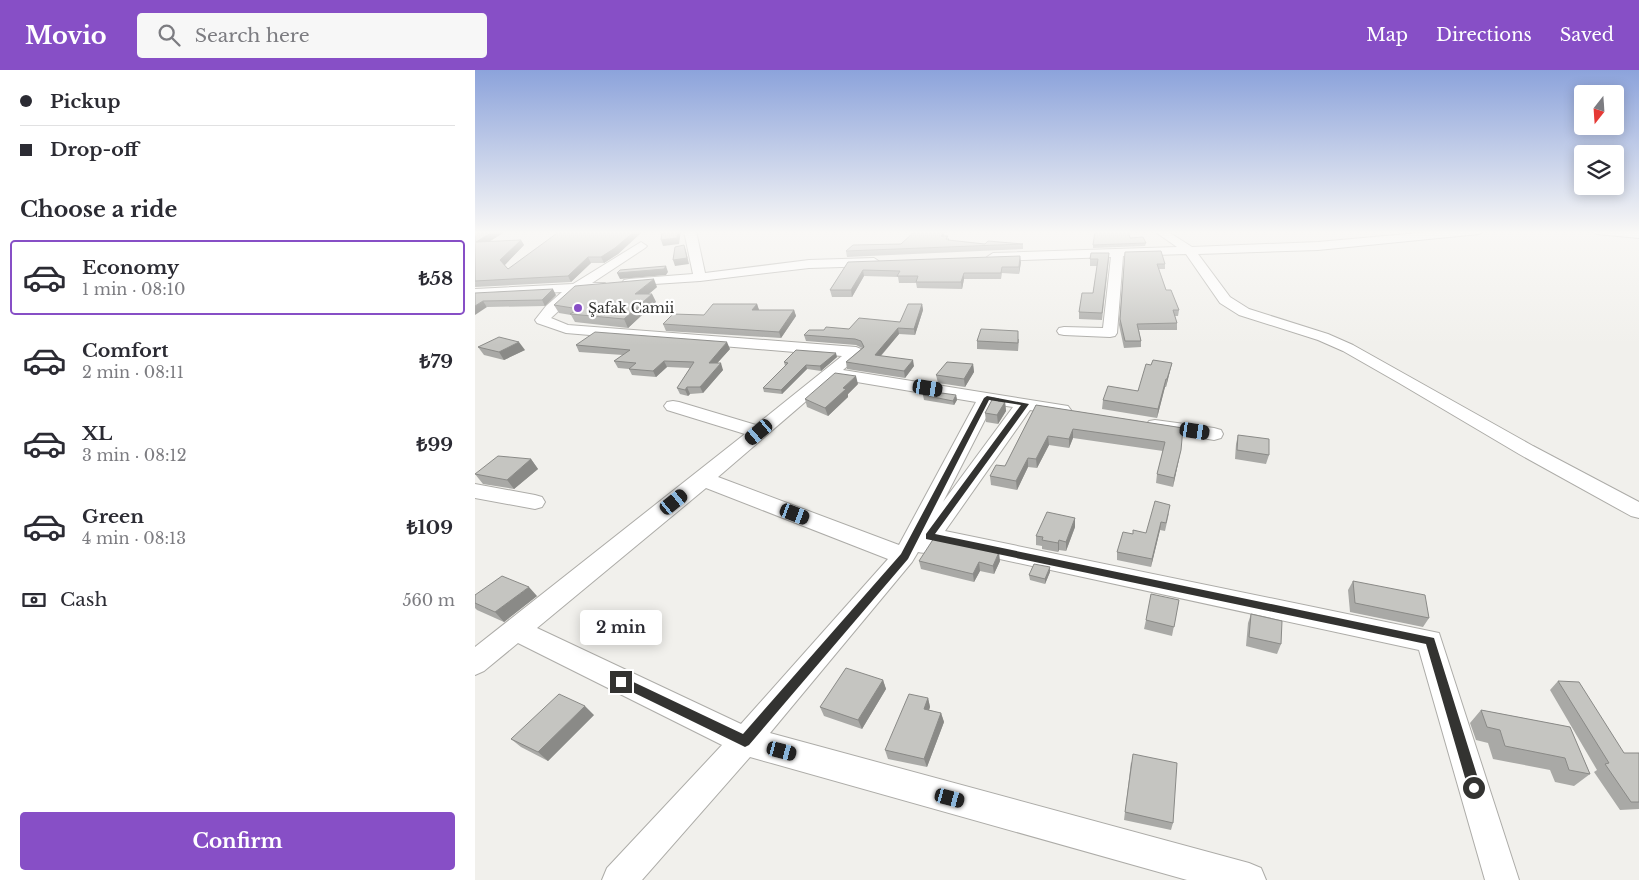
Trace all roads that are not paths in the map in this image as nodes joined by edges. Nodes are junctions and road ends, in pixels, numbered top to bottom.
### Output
1 (607, 269) edge
2 (697, 269) edge
3 (768, 269) edge
4 (1116, 269) edge
5 (1204, 269) edge
6 (699, 277) junction
7 (578, 288) junction
8 (475, 293) edge
9 (1065, 331) dead end
10 (830, 373) junction
11 (987, 398) junction
12 (1025, 404) junction
13 (673, 406) dead end
14 (1073, 412) edge
15 (1139, 422) edge
16 (759, 432) junction
17 (1214, 434) dead end
18 (703, 479) junction
19 (475, 491) edge
20 (535, 502) dead end
21 (1639, 511) edge
22 (929, 536) junction
23 (904, 556) junction
24 (516, 630) junction
25 (860, 631) dead end
26 (475, 663) edge
27 (745, 741) junction
28 (619, 880) edge
29 (1249, 880) edge
30 (1502, 880) edge

1 - 7 street
2 - 6 street
3 - 6 street
4 - 9 street
5 - 21 street
6 - 7 street
7 - 8 street
7 - 10 street
10 - 11 street
10 - 16 street
11 - 12 street
11 - 23 street
12 - 14 street
12 - 22 street
13 - 16 street
15 - 17 street
16 - 18 street
18 - 23 street
18 - 24 street
19 - 20 street
22 - 25 street
22 - 30 street
23 - 27 street
24 - 26 street
24 - 27 street
27 - 28 street
27 - 29 street

